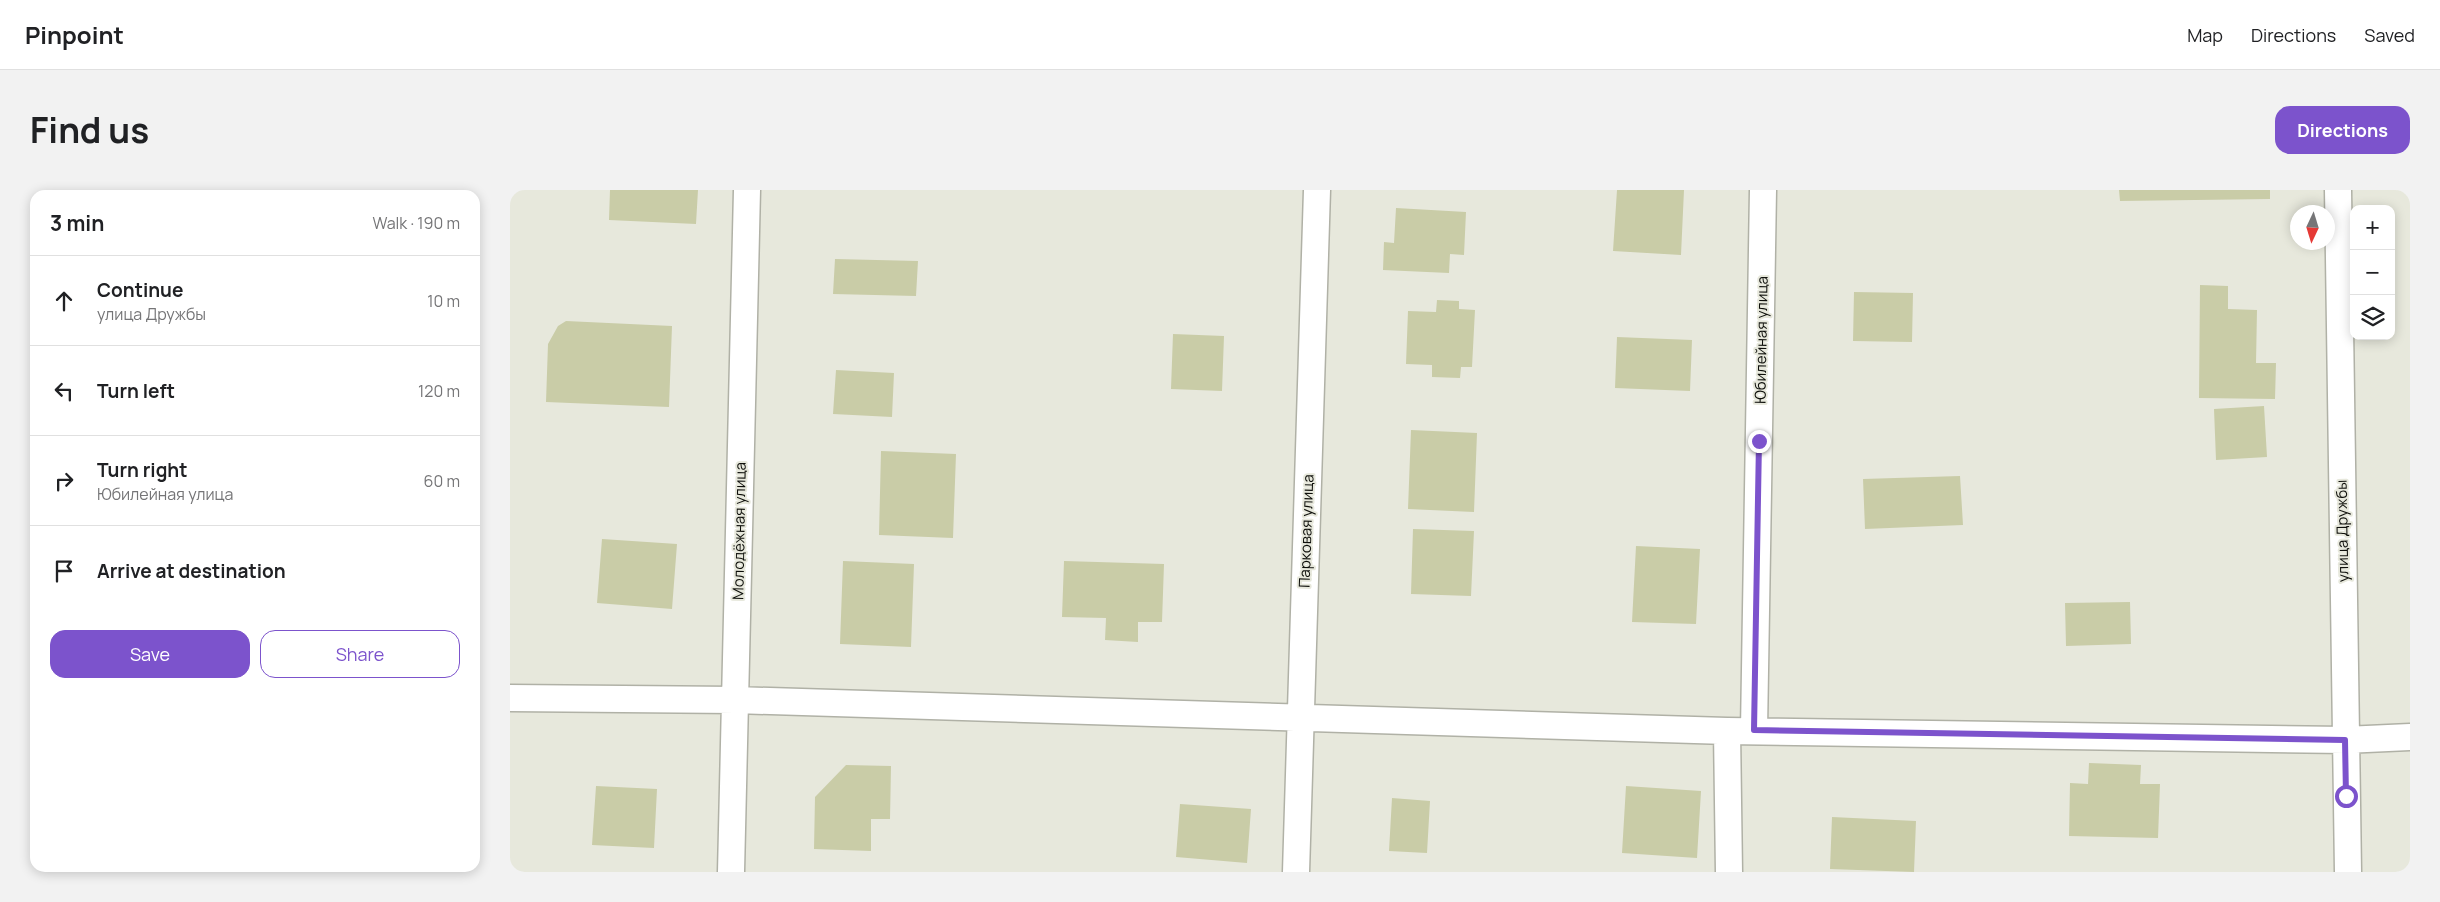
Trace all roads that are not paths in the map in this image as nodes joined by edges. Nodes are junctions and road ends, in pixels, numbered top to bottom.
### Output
1 (747, 190) edge
2 (1317, 190) edge
3 (1763, 190) edge
4 (2338, 190) edge
5 (510, 698) edge
6 (734, 700) junction
7 (1300, 717) junction
8 (1754, 730) junction
9 (1727, 731) junction
10 (2410, 737) edge
11 (2345, 740) junction
12 (732, 872) edge
13 (1296, 872) edge
14 (1729, 872) edge
15 (2348, 872) edge

1 - 6 street, Молодёжная улица
2 - 7 street, Парковая улица
3 - 8 street, Юбилейная улица
4 - 11 street, улица Дружбы
5 - 6 street
6 - 7 street
6 - 12 street, Молодёжная улица
7 - 9 street
7 - 13 street, Парковая улица
8 - 9 street
8 - 11 street
9 - 14 street
10 - 11 street
11 - 15 street, улица Дружбы

